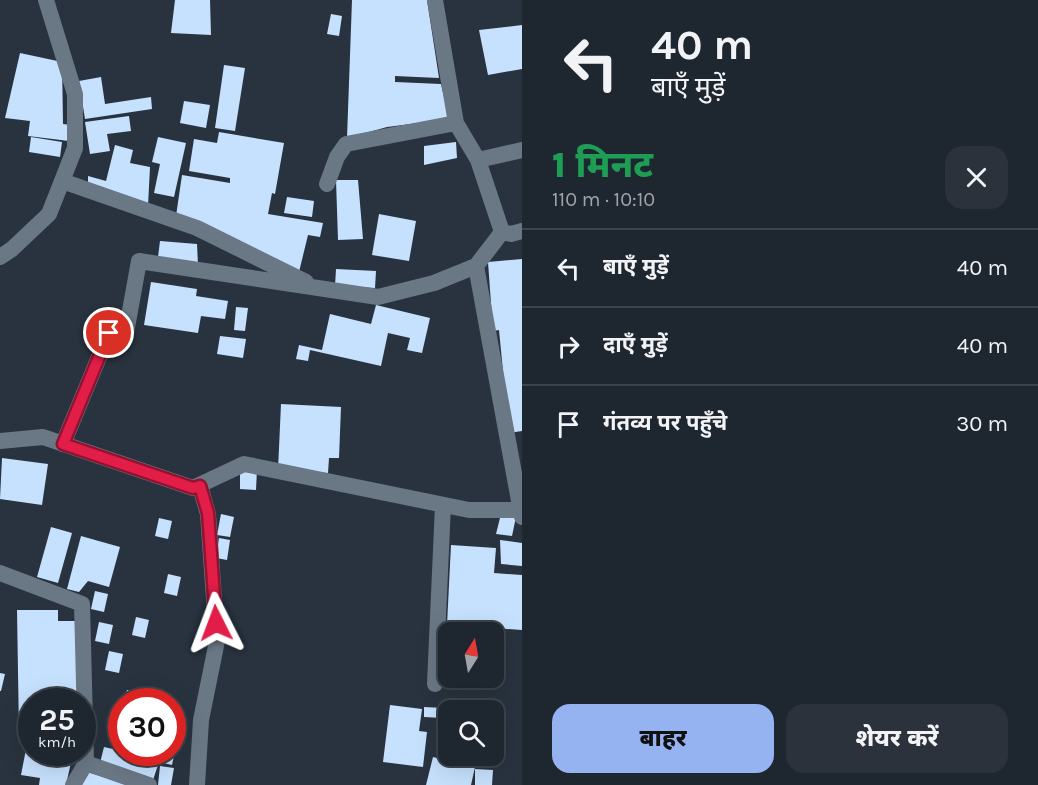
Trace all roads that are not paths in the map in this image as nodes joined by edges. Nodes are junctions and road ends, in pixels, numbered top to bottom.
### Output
1 (46, 0) edge
2 (435, 0) edge
3 (456, 123) junction
4 (522, 150) edge
5 (478, 160) junction
6 (62, 181) junction
7 (327, 184) dead end
8 (522, 231) edge
9 (502, 232) junction
10 (0, 257) edge
11 (476, 266) junction
12 (320, 289) junction
13 (0, 441) edge
14 (63, 444) junction
15 (200, 486) junction
16 (443, 505) junction
17 (521, 513) edge
18 (0, 573) edge
19 (435, 684) dead end
20 (84, 688) edge
21 (85, 766) edge
22 (92, 766) edge
23 (73, 785) edge
24 (149, 785) edge
25 (197, 785) edge

1 - 6 street
2 - 3 street
3 - 5 street
3 - 7 street
4 - 5 street
5 - 9 street
6 - 10 street
6 - 12 street
8 - 9 street
9 - 11 street
11 - 12 street
11 - 17 street
12 - 14 street
13 - 14 street
14 - 15 street
15 - 16 street
15 - 25 street
16 - 17 street
16 - 19 street
18 - 20 street
21 - 23 street
22 - 24 street

